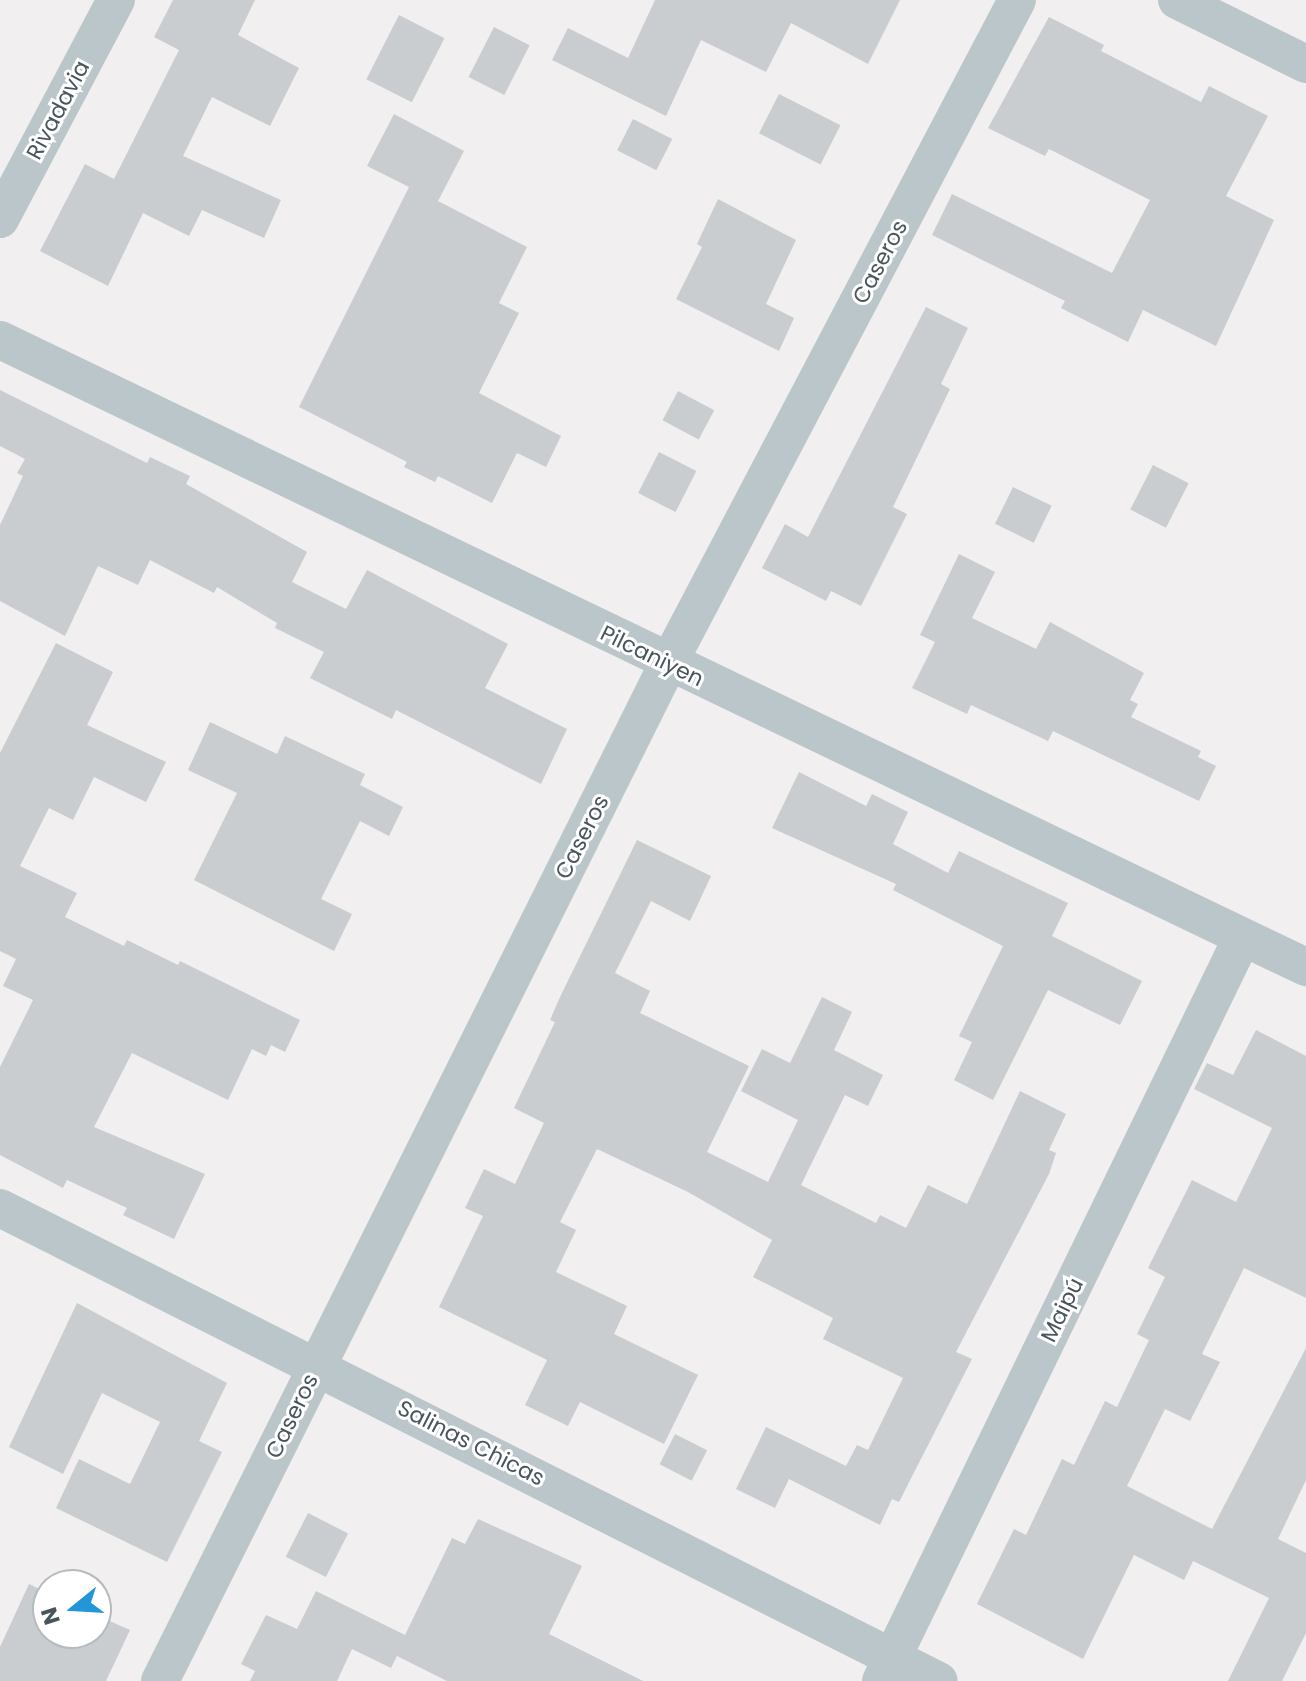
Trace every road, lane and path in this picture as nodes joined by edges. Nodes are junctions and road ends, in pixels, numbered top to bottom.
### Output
1 (116, 0) edge
2 (1017, 0) edge
3 (1177, 0) edge
4 (1306, 64) edge
5 (0, 219) edge
6 (0, 340) edge
7 (668, 664) junction
8 (1242, 938) junction
9 (1306, 967) edge
10 (0, 1208) edge
11 (317, 1365) junction
12 (887, 1669) edge
13 (160, 1681) edge
14 (939, 1681) edge

1 - 5 street, Rivadavia
2 - 7 street, Caseros
3 - 4 street
6 - 7 street, Pilcaniyen
7 - 8 street, Pilcaniyen
7 - 11 street, Caseros
8 - 9 street, Pilcaniyen
8 - 12 street, Maipú
10 - 11 street, Salinas Chicas
11 - 12 street, Salinas Chicas
11 - 13 street, Caseros
12 - 14 street, Salinas Chicas

